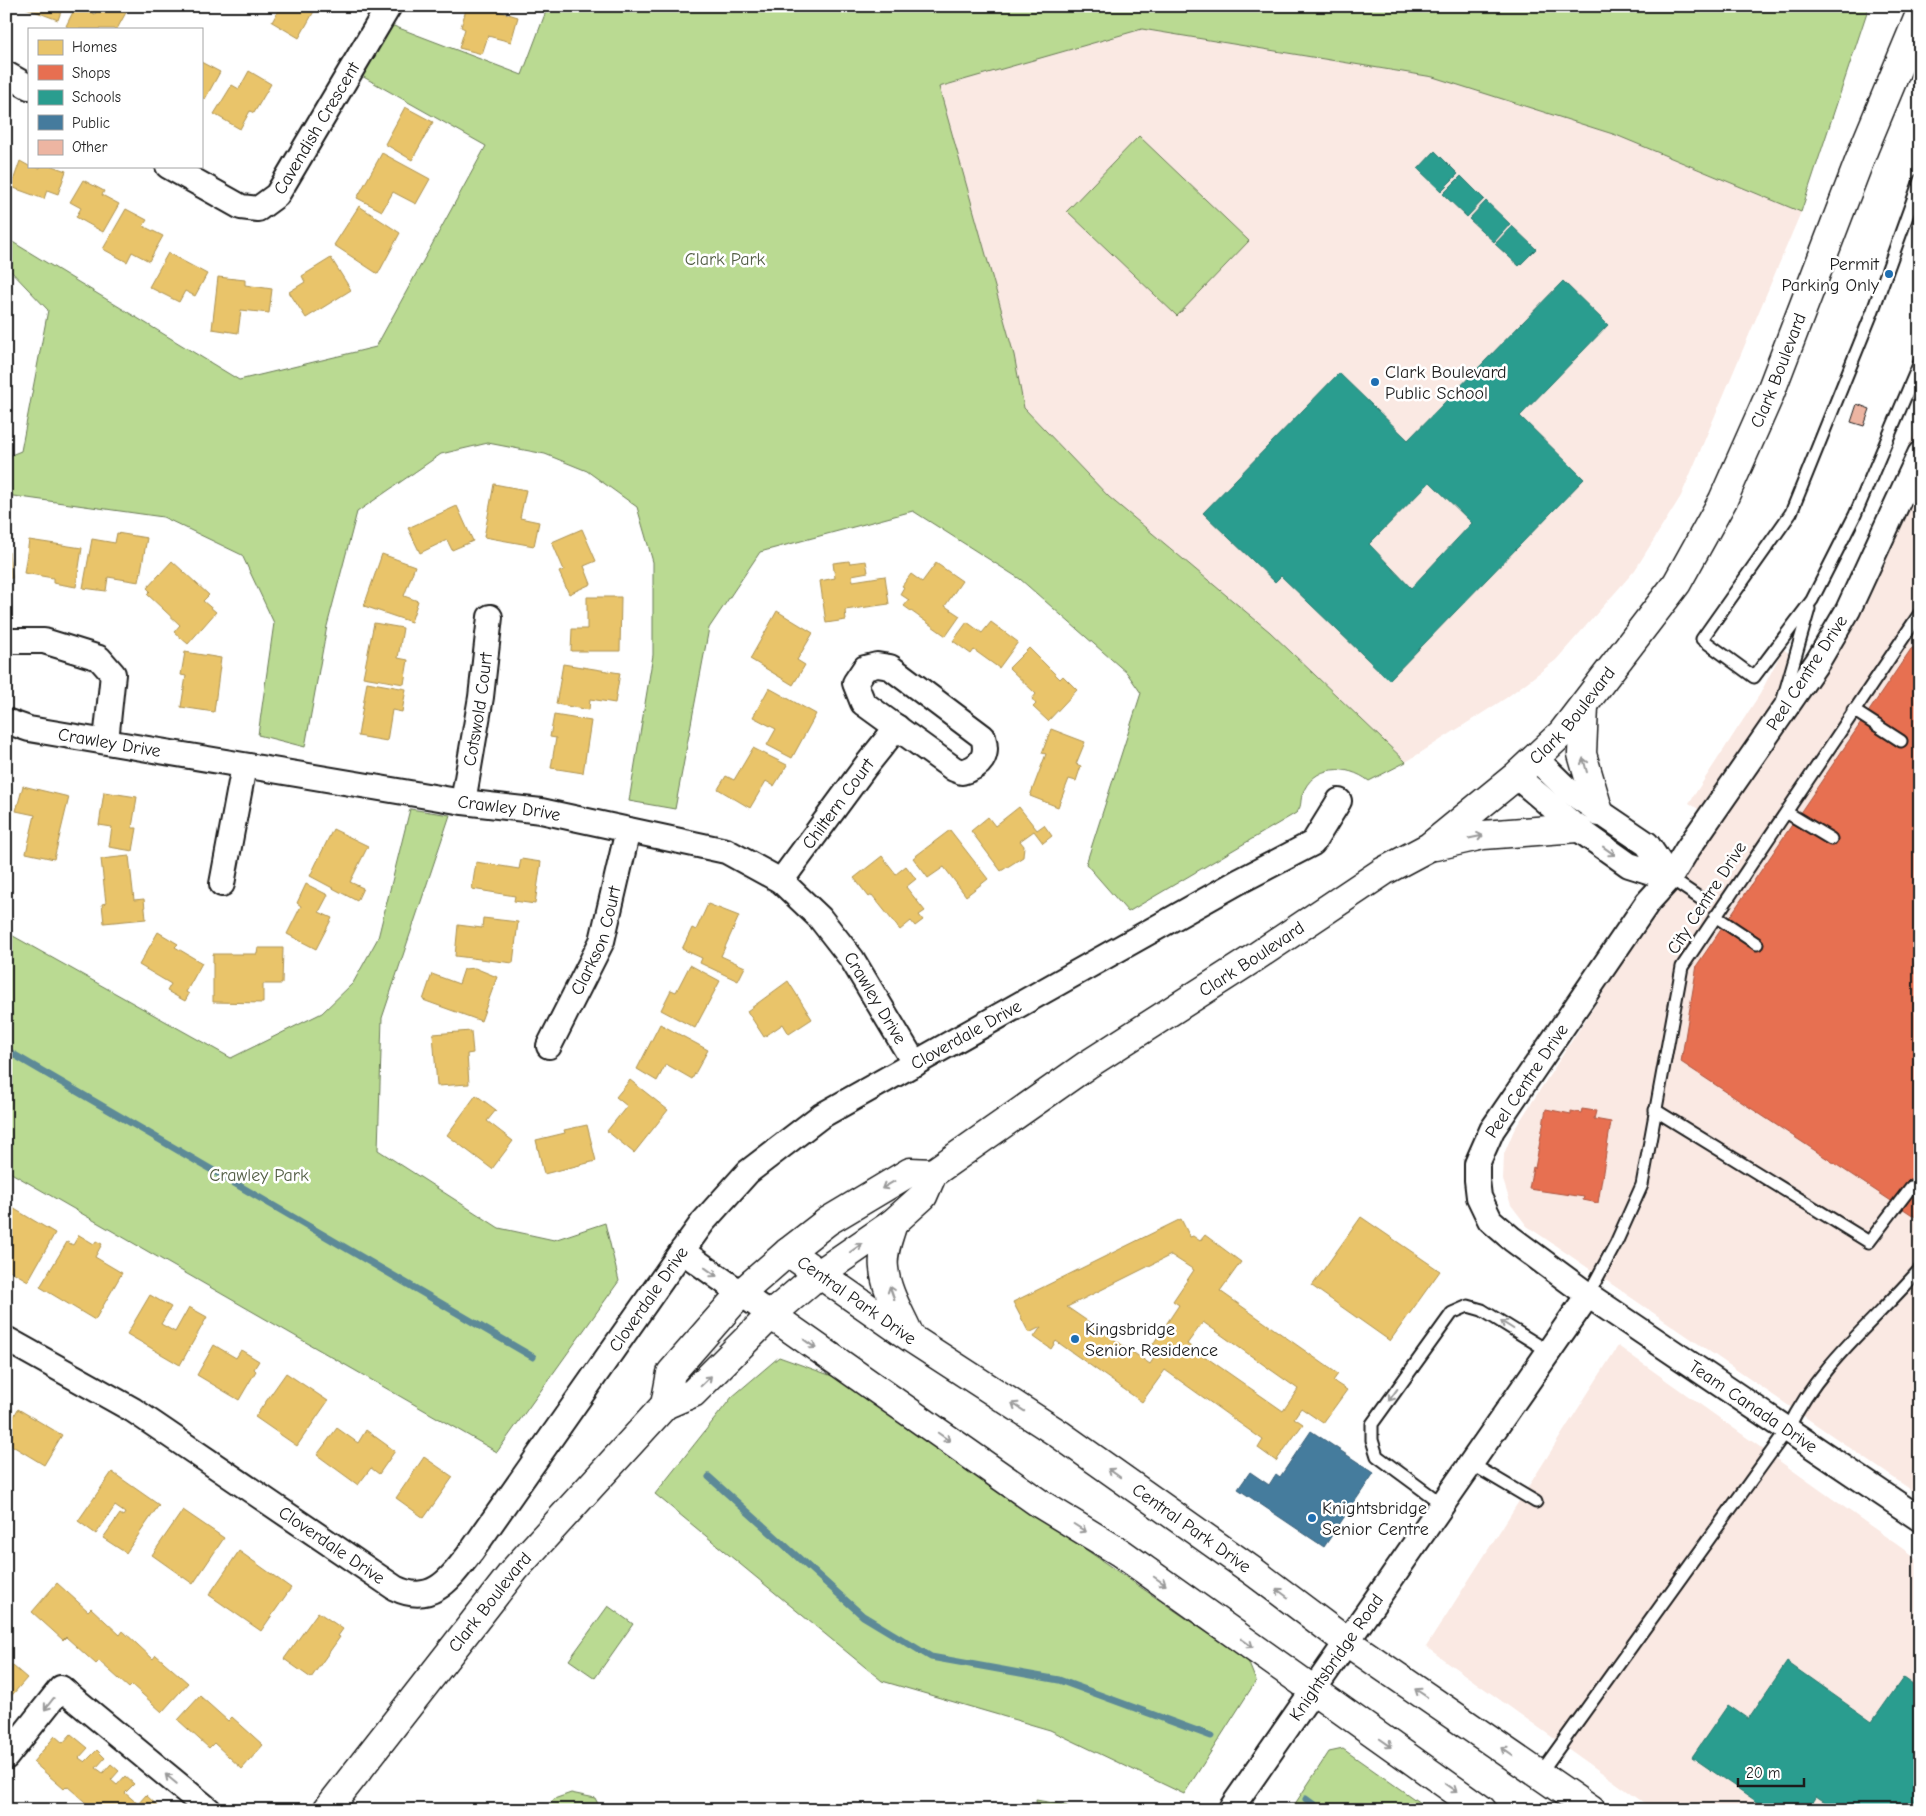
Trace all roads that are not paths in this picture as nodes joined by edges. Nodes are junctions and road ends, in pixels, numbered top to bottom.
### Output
1 (389, 6) edge
2 (1920, 14) edge
3 (6, 74) edge
4 (28, 86) edge
5 (172, 168) edge
6 (1920, 180) edge
7 (1920, 362) edge
8 (1920, 454) edge
9 (1812, 600) junction
10 (490, 617) dead end
11 (1918, 618) edge
12 (6, 641) edge
13 (1584, 706) junction
14 (1853, 710) junction
15 (1779, 718) junction
16 (6, 721) edge
17 (897, 727) junction
18 (106, 741) junction
19 (1901, 741) dead end
20 (244, 766) junction
21 (1526, 767) junction
22 (1339, 801) dead end
23 (463, 802) junction
24 (1599, 812) junction
25 (1786, 812) junction
26 (1577, 828) junction
27 (628, 830) junction
28 (1831, 839) dead end
29 (1428, 847) junction
30 (1670, 878) junction
31 (781, 881) junction
32 (222, 884) dead end
33 (1704, 901) dead end
34 (1715, 916) junction
35 (1757, 944) dead end
36 (549, 1046) dead end
37 (915, 1064) junction
38 (1655, 1110) junction
39 (933, 1173) junction
40 (1911, 1187) dead end
41 (893, 1222) junction
42 (682, 1251) junction
43 (788, 1252) junction
44 (1920, 1269) edge
45 (819, 1274) junction
46 (740, 1294) junction
47 (1588, 1294) junction
48 (771, 1315) junction
49 (911, 1338) junction
50 (6, 1339) edge
51 (1548, 1352) junction
52 (665, 1406) junction
53 (1788, 1429) junction
54 (1470, 1463) junction
55 (1536, 1502) dead end
56 (1442, 1504) junction
57 (1920, 1519) edge
58 (1347, 1642) junction
59 (1312, 1690) junction
60 (6, 1757) edge
61 (1539, 1775) junction
62 (209, 1810) edge
63 (327, 1810) edge
64 (1230, 1810) edge
65 (1482, 1810) edge
66 (1591, 1810) edge

1 - 5 street, Cavendish Crescent
2 - 13 street, Clark Boulevard
3 - 4 street
6 - 9 lane
7 - 9 lane
8 - 15 street, Peel Centre Drive
9 - 15 lane
10 - 23 street, Cotswold Court
11 - 14 lane, City Centre Drive
12 - 18 street
13 - 21 street, Clark Boulevard
24 -> 13 street
14 - 19 lane
14 - 25 lane, City Centre Drive
15 - 30 street, Peel Centre Drive
16 - 18 street, Crawley Drive
17 - 17 street
17 - 31 street, Chiltern Court
18 - 20 street, Crawley Drive
20 - 23 street, Crawley Drive
20 - 32 street
21 - 24 street
21 - 26 street
21 - 29 street, Clark Boulevard
22 - 37 street, Cloverdale Drive
23 - 27 street, Crawley Drive
24 - 30 street
25 - 28 lane
25 - 34 lane, City Centre Drive
29 -> 26 street
26 -> 30 street
27 - 31 street, Crawley Drive
27 - 36 street, Clarkson Court
29 - 39 street, Clark Boulevard
30 - 33 lane
30 - 47 street, Peel Centre Drive
31 - 37 street, Crawley Drive
34 - 35 lane
34 - 38 lane, City Centre Drive
37 - 42 street, Cloverdale Drive
38 - 40 lane
38 - 47 lane, City Centre Drive
39 - 41 street, Clark Boulevard
39 -> 43 street
45 -> 41 street, Clark Boulevard
49 -> 41 street
42 -> 46 street
42 - 50 street, Cloverdale Drive
43 - 45 street, Central Park Drive
43 - 46 street
44 - 53 lane
45 - 48 street, Clark Boulevard
45 - 49 street, Central Park Drive
46 - 48 street
46 - 52 street
47 - 51 street, Knightsbridge Road
47 - 53 street, Team Canada Drive
52 -> 48 street, Clark Boulevard
48 -> 59 street
58 -> 49 street, Central Park Drive
51 - 54 street, Knightsbridge Road
51 -> 56 lane
52 - 63 street, Clark Boulevard
53 - 57 street, Team Canada Drive
53 - 61 lane
54 - 55 lane
54 - 56 street, Knightsbridge Road
56 - 58 street, Knightsbridge Road
58 - 59 street, Knightsbridge Road
61 -> 58 street, Central Park Drive
59 - 64 street, Knightsbridge Road
59 -> 65 street
62 -> 60 street
61 - 66 street, Central Park Drive

